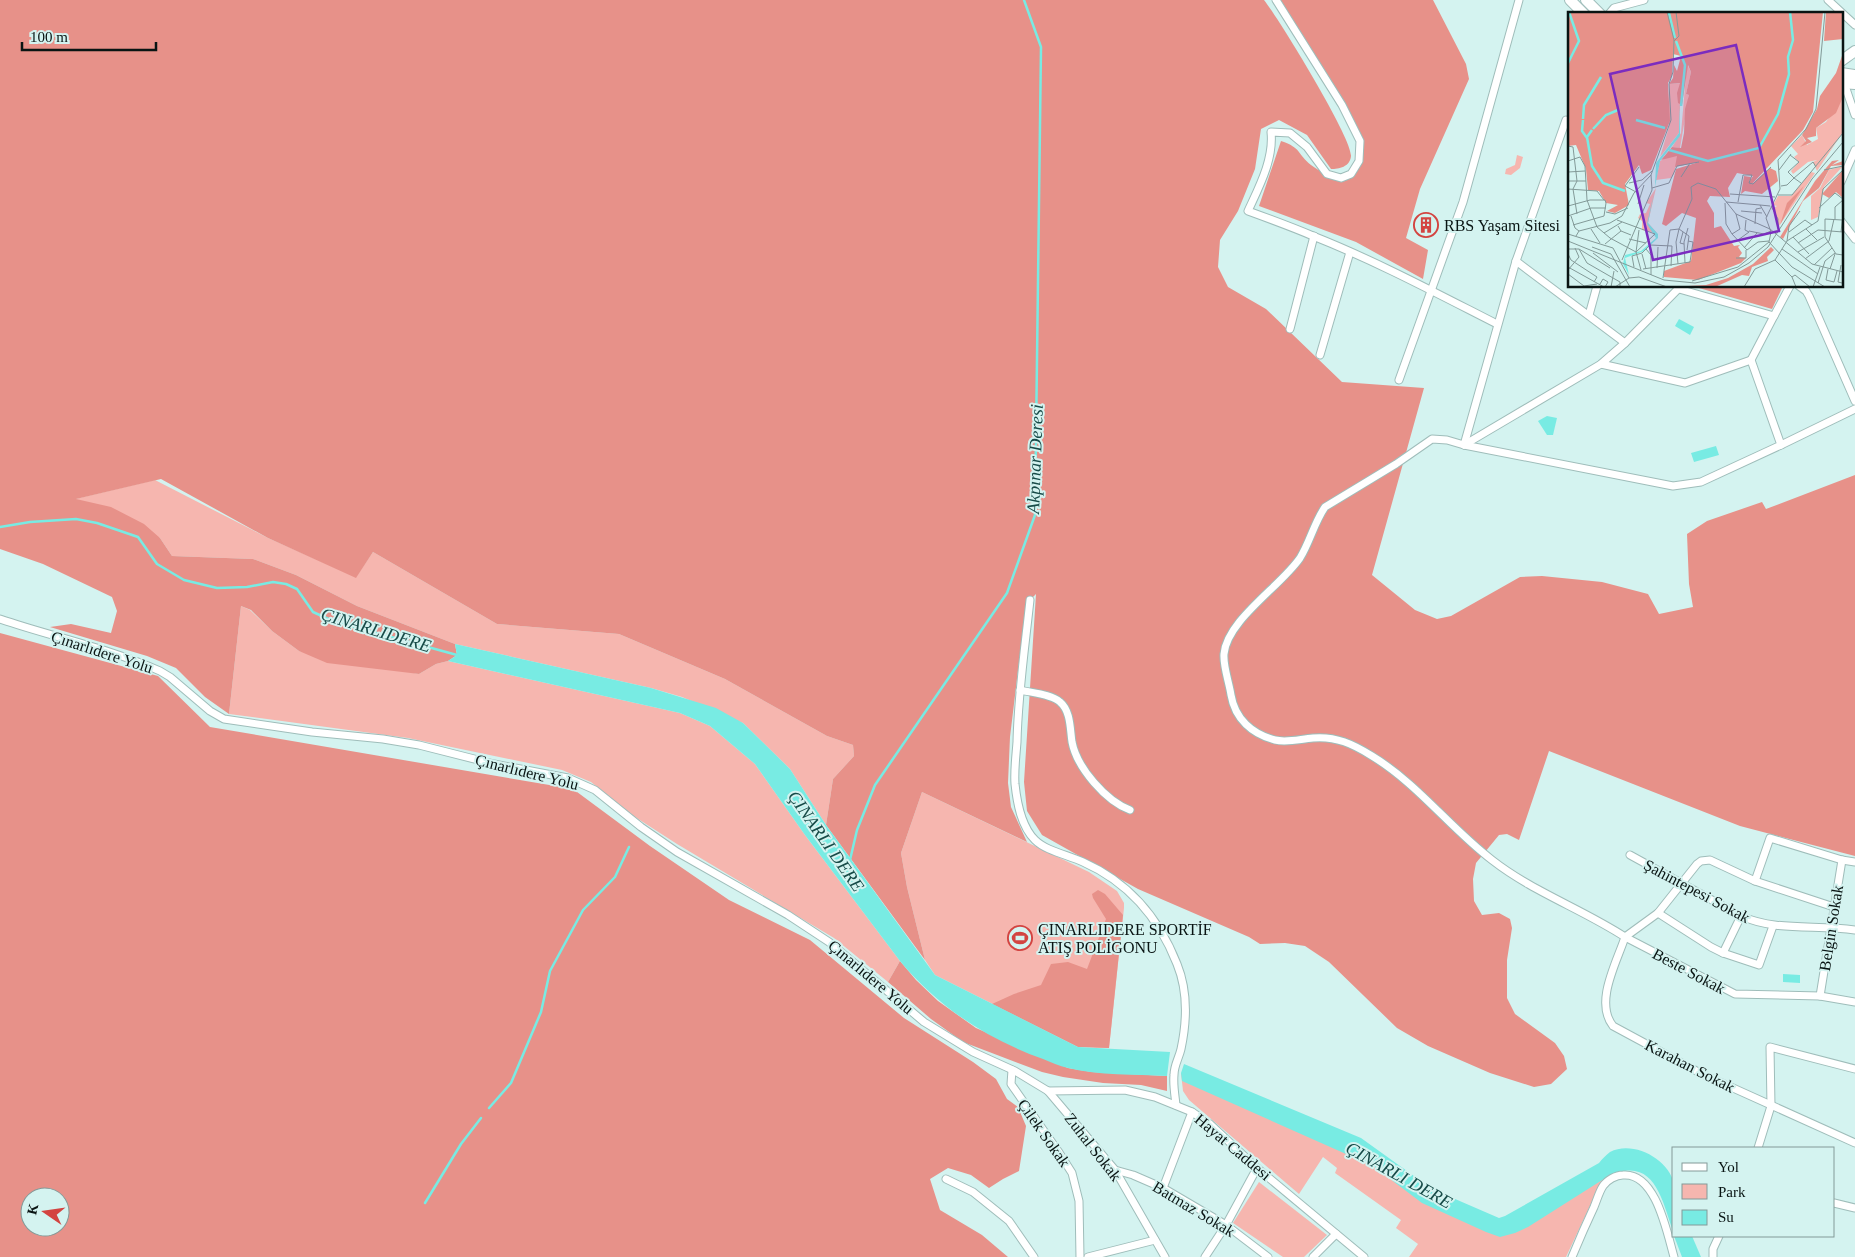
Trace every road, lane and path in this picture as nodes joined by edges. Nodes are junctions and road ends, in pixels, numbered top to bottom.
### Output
1 (1276, 0) edge
2 (1519, 0) edge
3 (1570, 0) edge
4 (1586, 0) edge
5 (1644, 0) edge
6 (1828, 0) edge
7 (1582, 12) edge
8 (1598, 12) edge
9 (1610, 12) edge
10 (1841, 12) edge
11 (1842, 13) edge
12 (1855, 25) edge
13 (1855, 51) edge
14 (1842, 60) edge
15 (1855, 75) edge
16 (1842, 78) edge
17 (1855, 84) edge
18 (1855, 115) edge
19 (1568, 117) edge
20 (1855, 150) edge
21 (1842, 180) edge
22 (1842, 222) edge
23 (1314, 236) junction
24 (1855, 239) edge
25 (1350, 252) junction
26 (1516, 261) junction
27 (1597, 288) edge
28 (1680, 288) edge
29 (1789, 288) edge
30 (1802, 288) edge
31 (1430, 290) junction
32 (1589, 315) junction
33 (1774, 316) junction
34 (1497, 324) junction
35 (1290, 329) dead end
36 (1626, 343) junction
37 (1320, 355) dead end
38 (1751, 360) junction
39 (1601, 364) junction
40 (1400, 380) dead end
41 (1855, 401) edge
42 (1855, 410) edge
43 (1464, 445) junction
44 (1781, 445) junction
45 (1030, 600) dead end
46 (0, 619) edge
47 (1020, 690) junction
48 (1130, 810) dead end
49 (1630, 856) dead end
50 (1842, 860) junction
51 (1855, 862) edge
52 (1755, 881) junction
53 (1682, 884) junction
54 (1834, 907) junction
55 (1658, 914) junction
56 (1741, 916) junction
57 (1773, 926) junction
58 (1831, 928) junction
59 (1855, 930) edge
60 (1626, 937) junction
61 (1723, 953) junction
62 (1820, 996) junction
63 (1855, 1002) edge
64 (1855, 1069) edge
65 (1012, 1070) junction
66 (1048, 1091) junction
67 (1176, 1104) junction
68 (1771, 1106) junction
69 (1192, 1112) junction
70 (1855, 1143) edge
71 (1758, 1147) edge
72 (1257, 1168) junction
73 (1115, 1170) junction
74 (946, 1179) dead end
75 (1163, 1188) junction
76 (1835, 1203) edge
77 (1855, 1208) edge
78 (1226, 1225) junction
79 (1336, 1234) junction
80 (1719, 1237) edge
81 (1154, 1240) junction
82 (1034, 1257) edge
83 (1080, 1257) edge
84 (1088, 1257) edge
85 (1165, 1257) edge
86 (1205, 1257) edge
87 (1268, 1257) edge
88 (1313, 1257) edge
89 (1364, 1257) edge
90 (1572, 1257) edge
91 (1674, 1257) edge
92 (1713, 1257) edge

1 - 23 street
2 - 31 street
3 - 7 main road
4 - 8 main road
5 - 9 street
6 - 10 street
11 - 12 street
13 - 14 main road
15 - 16 main road
16 - 17 main road
16 - 18 street
19 - 26 street
20 - 21 street
22 - 24 street
23 - 25 street
23 - 35 street
25 - 31 street
25 - 37 street
26 - 32 street
26 - 34 street
27 - 32 street
28 - 33 street
28 - 36 street
29 - 33 street
30 - 41 street
31 - 34 street
31 - 40 street
32 - 36 street
33 - 38 street
34 - 43 street
36 - 39 street
38 - 39 street
38 - 44 street
39 - 43 street
42 - 44 street, Beste Sokak
43 - 44 street, Beste Sokak
43 - 60 street, Beste Sokak
45 - 47 street
46 - 65 street, Çınarlıdere Yolu
47 - 48 street
47 - 67 street
49 - 53 street, Şahintepesi Sokak
50 - 51 street
50 - 52 street
50 - 54 street, Belgin Sokak
52 - 53 street
52 - 54 street
53 - 55 street
53 - 56 street, Şahintepesi Sokak
54 - 58 street, Belgin Sokak
55 - 60 street
55 - 61 street, Beste Sokak
56 - 57 street, Şahintepesi Sokak
56 - 61 street, Beste Sokak
57 - 58 street, Şahintepesi Sokak
57 - 61 street, Beste Sokak
58 - 59 street, Şahintepesi Sokak
58 - 62 street, Belgin Sokak
60 - 62 street, Beste Sokak
60 - 68 street, Karahan Sokak
62 - 63 street, Beste Sokak
64 - 68 street
65 - 66 street, Çınarlıdere Yolu
65 - 83 street, Çilek Sokak
66 - 67 street, Hayat Caddesi
66 - 73 street, Zuhal Sokak
67 - 69 street, Hayat Caddesi
68 - 70 street, Karahan Sokak
68 - 71 street
69 - 72 street, Hayat Caddesi
69 - 75 street
72 - 78 street
72 - 79 street, Hayat Caddesi
73 - 75 street, Batmaz Sokak
73 - 81 street, Zuhal Sokak
74 - 82 street
75 - 78 street, Batmaz Sokak
76 - 77 street
78 - 86 street
78 - 87 street, Batmaz Sokak
79 - 88 street
79 - 89 street, Hayat Caddesi
80 - 92 street
81 - 84 street
81 - 85 street, Zuhal Sokak
90 - 91 street

